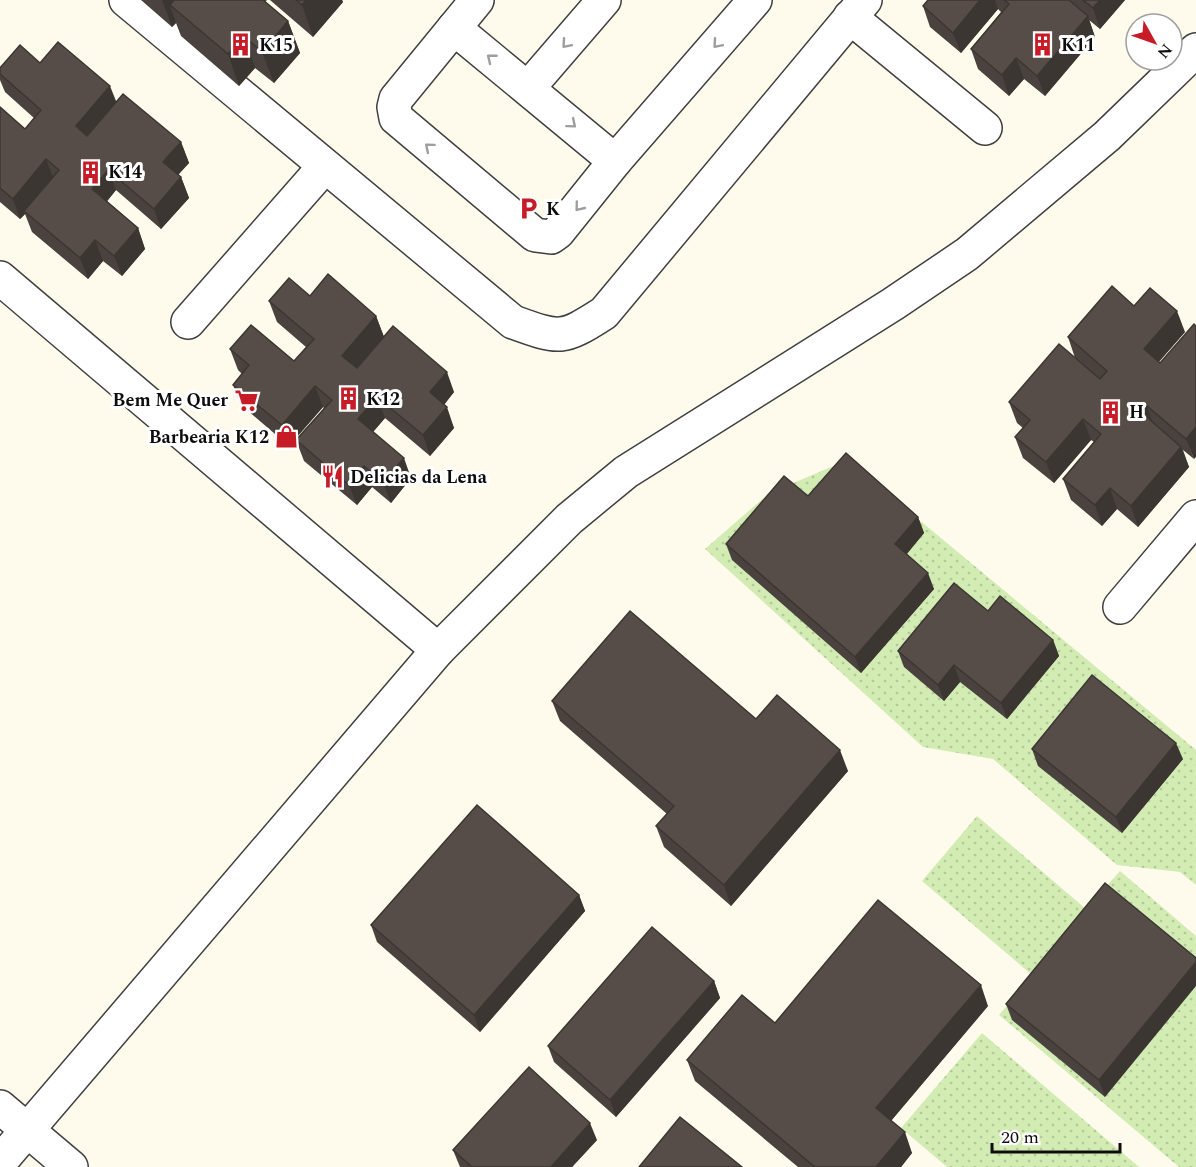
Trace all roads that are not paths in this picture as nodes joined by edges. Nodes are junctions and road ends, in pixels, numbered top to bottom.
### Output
1 (126, 0) edge
2 (477, 0) edge
3 (603, 0) edge
4 (755, 0) edge
5 (858, 9) edge
6 (454, 28) junction
7 (1196, 50) edge
8 (529, 87) junction
9 (985, 128) dead end
10 (615, 161) junction
11 (326, 166) junction
12 (0, 278) edge
13 (188, 322) dead end
14 (1196, 517) edge
15 (1119, 607) dead end
16 (438, 650) junction
17 (0, 1107) edge
18 (27, 1131) junction
19 (0, 1162) edge
20 (71, 1167) edge

1 - 11 street
2 - 6 street
3 -> 8 street
4 -> 10 street
5 - 9 street
5 - 11 street
8 -> 6 street
10 -> 6 street
7 - 16 street
8 -> 10 street
11 - 13 street
12 - 16 street
14 - 15 street
16 - 18 street
17 - 18 street
18 - 19 street
18 - 20 street

